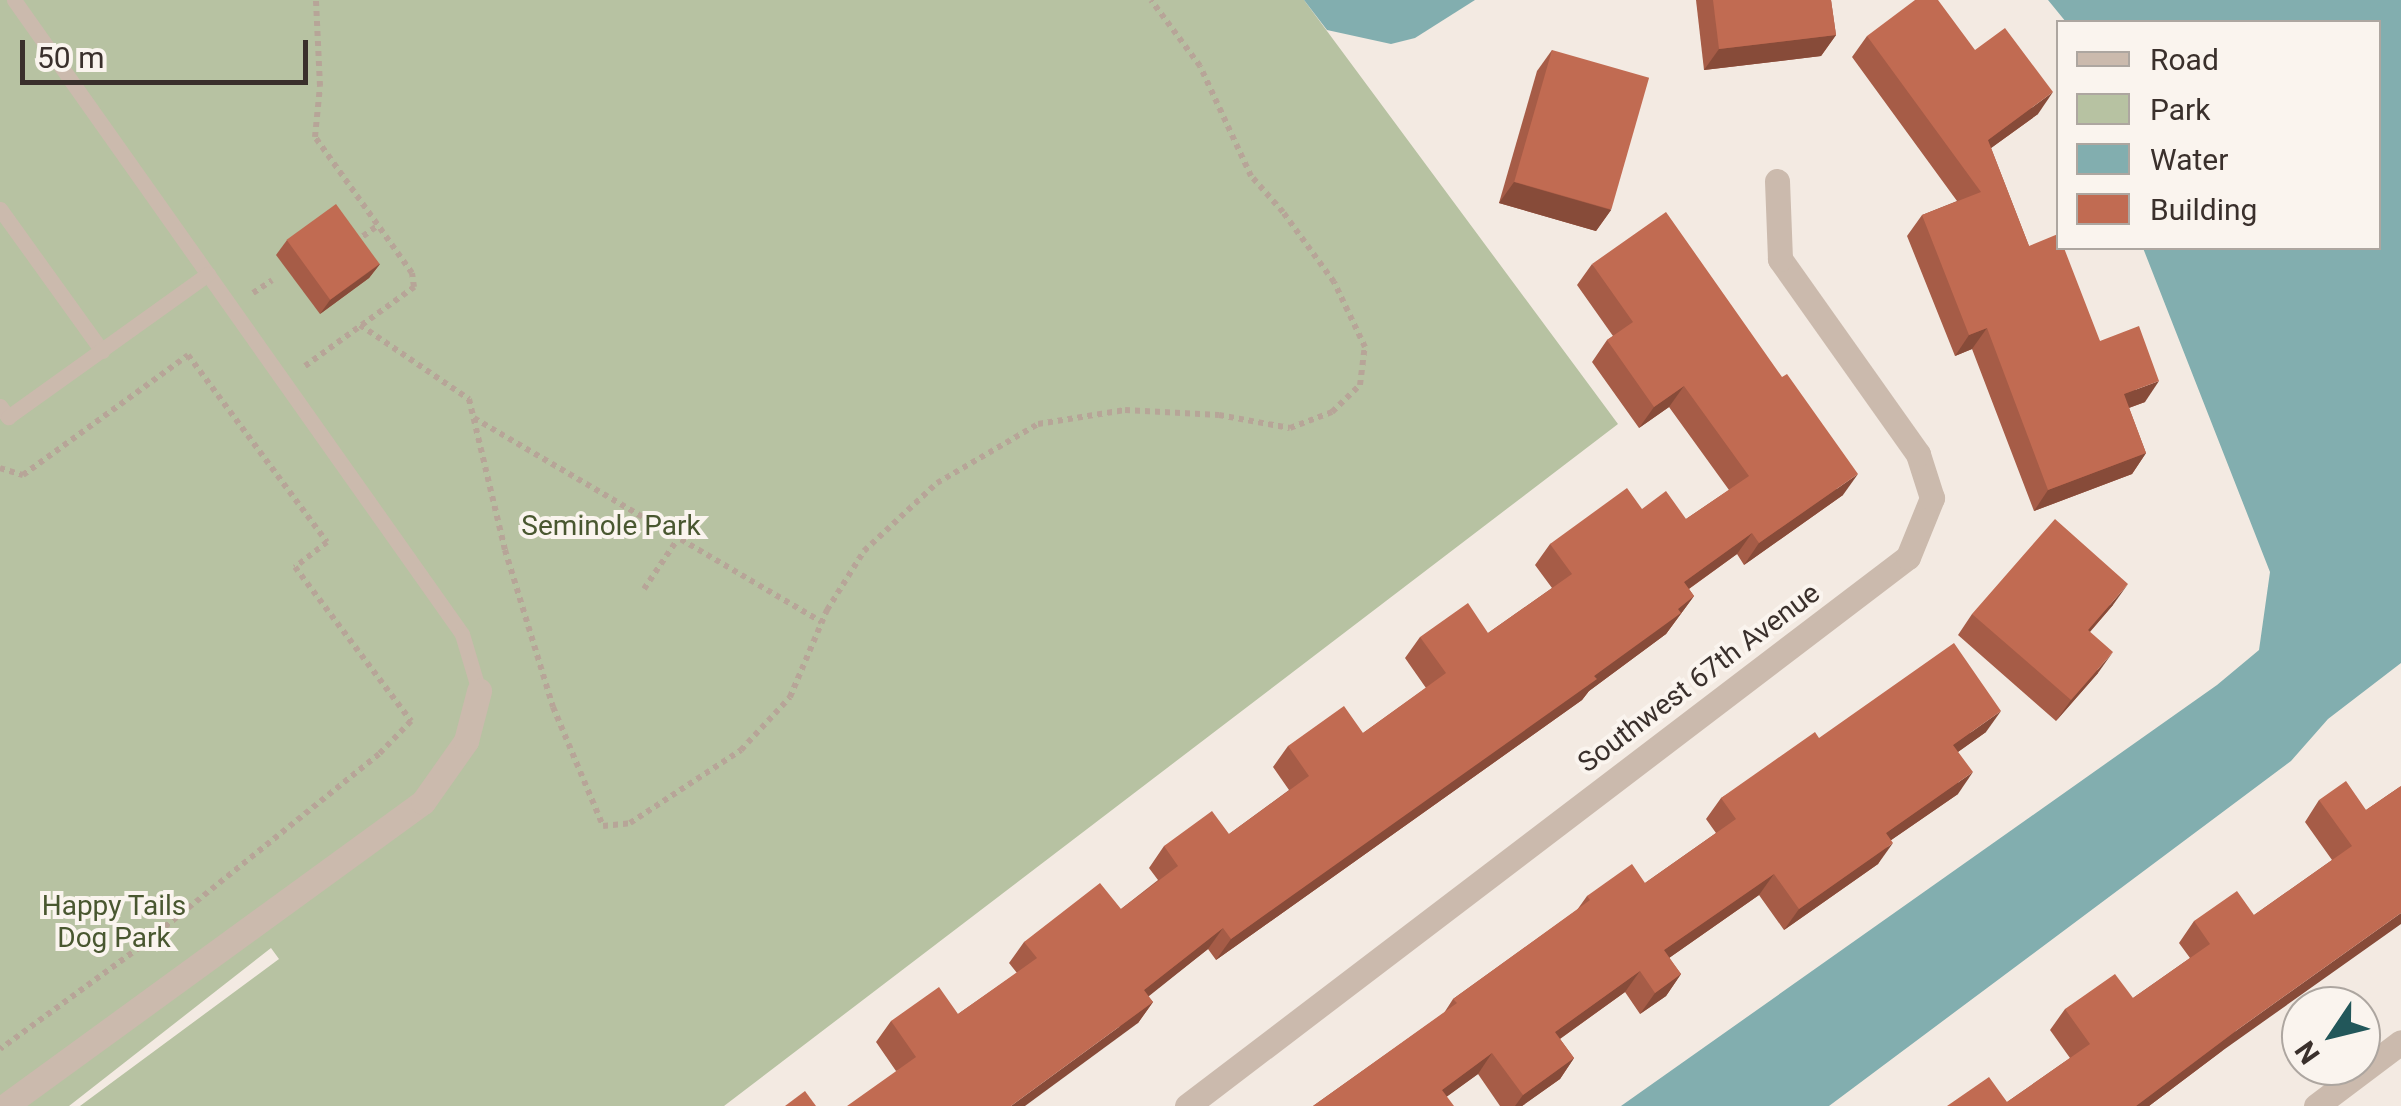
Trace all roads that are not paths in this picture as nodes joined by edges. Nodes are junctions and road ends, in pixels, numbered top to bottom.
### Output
1 (14, 0) edge
2 (1777, 181) dead end
3 (0, 209) edge
4 (208, 274) junction
5 (102, 351) junction
6 (0, 406) edge
7 (479, 691) joint
8 (2401, 1042) edge
9 (5, 1106) edge
10 (1188, 1106) edge
11 (2316, 1106) edge

1 - 4 lane
2 - 10 street, Southwest 67th Avenue
3 - 5 lane
4 - 5 lane
4 - 7 lane
5 - 6 lane
7 - 9 street
8 - 11 street

